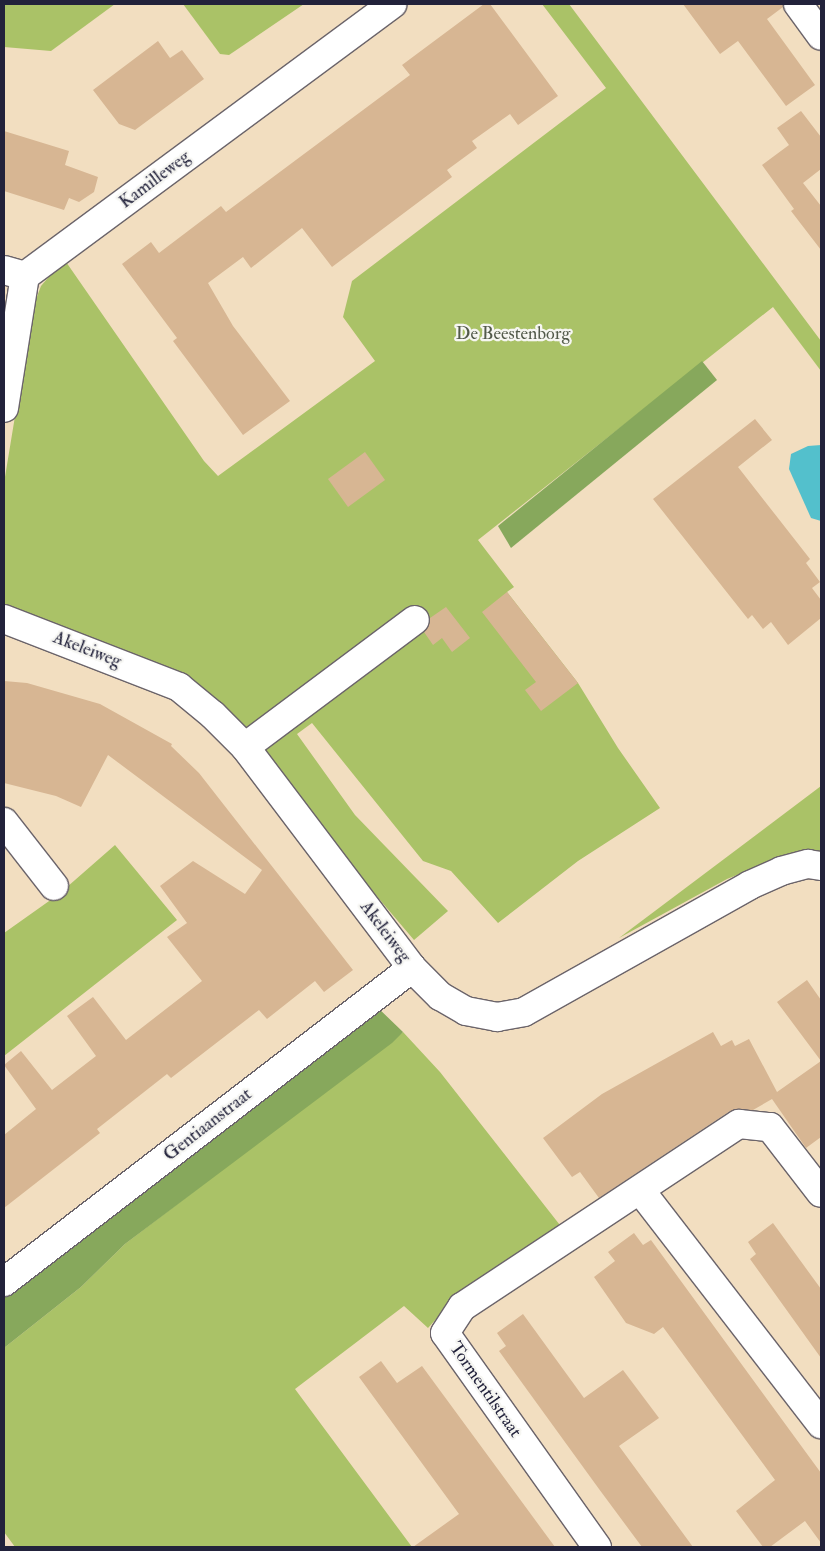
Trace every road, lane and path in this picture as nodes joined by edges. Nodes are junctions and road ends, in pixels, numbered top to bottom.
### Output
1 (392, 4) edge
2 (798, 4) edge
3 (821, 36) edge
4 (14, 273) edge
5 (4, 408) edge
6 (4, 619) edge
7 (415, 620) dead end
8 (245, 748) junction
9 (4, 822) edge
10 (821, 866) edge
11 (54, 886) dead end
12 (412, 968) junction
13 (640, 1190) junction
14 (821, 1193) edge
15 (4, 1282) edge
16 (821, 1424) edge
17 (597, 1547) edge

1 - 4 street, Kamilleweg
2 - 3 street
4 - 5 street, Kamilleweg
6 - 8 street, Akeleiweg
7 - 8 street
8 - 12 street, Akeleiweg
9 - 11 street
10 - 12 street, Akeleiweg
12 - 15 street, Gentiaanstraat
13 - 14 street, Tormentilstraat
13 - 16 street
13 - 17 street, Tormentilstraat

